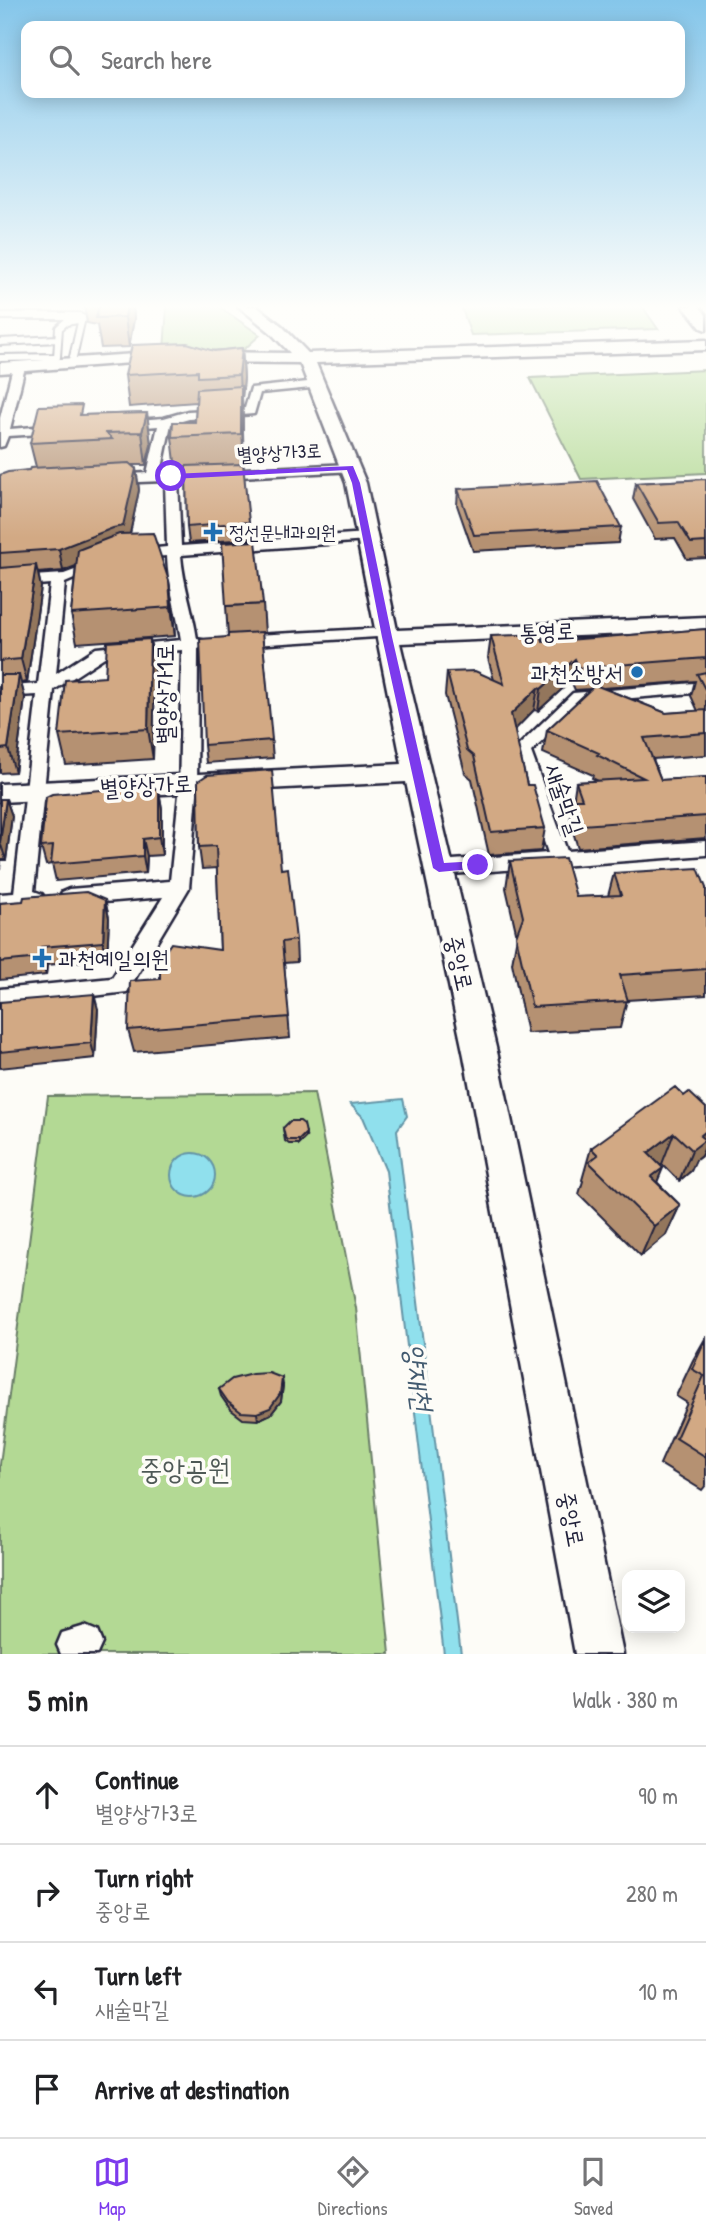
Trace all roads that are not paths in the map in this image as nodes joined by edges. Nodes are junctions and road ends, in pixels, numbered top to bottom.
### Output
1 (16, 383) edge
2 (273, 383) edge
3 (316, 383) edge
4 (165, 422) junction
5 (111, 426) edge
6 (70, 429) edge
7 (1, 438) edge
8 (350, 468) junction
9 (162, 477) junction
10 (97, 480) edge
11 (366, 537) junction
12 (176, 550) junction
13 (58, 579) junction
14 (0, 583) edge
15 (706, 624) edge
16 (386, 635) junction
17 (190, 644) junction
18 (706, 687) edge
19 (45, 689) junction
20 (0, 692) edge
21 (419, 772) junction
22 (188, 783) junction
23 (34, 791) junction
24 (0, 793) edge
25 (706, 848) edge
26 (560, 859) junction
27 (439, 868) junction
28 (179, 888) junction
29 (23, 900) junction
30 (0, 902) edge
31 (0, 998) edge
32 (598, 1654) edge

1 - 7 street
2 - 4 street
3 - 8 street, 중앙로
4 - 5 street
4 - 9 street, 별양상가1로
6 - 7 street
8 - 9 street, 별양상가3로
8 - 11 street, 중앙로
9 - 10 street, 별양상가3로
9 - 12 street, 별양상가1로
11 - 12 street
11 - 16 street, 중앙로
12 - 13 street
12 - 17 street, 별양상가1로
13 - 14 street
13 - 19 street
15 - 16 street, 통영로
16 - 17 street
16 - 21 street, 중앙로
17 - 19 street
17 - 22 street, 별양상가1로
18 - 26 street, 새술막길
19 - 20 street
19 - 23 street
21 - 22 street, 별양상가로
21 - 27 street, 중앙로
22 - 23 street, 별양상가로
22 - 28 street, 별양상가1로
23 - 24 street, 별양상가로
23 - 29 street
25 - 26 street, 새술막길
26 - 27 street, 새술막길
27 - 32 street, 중앙로
28 - 29 street
28 - 31 street, 별양상가1로
29 - 30 street

